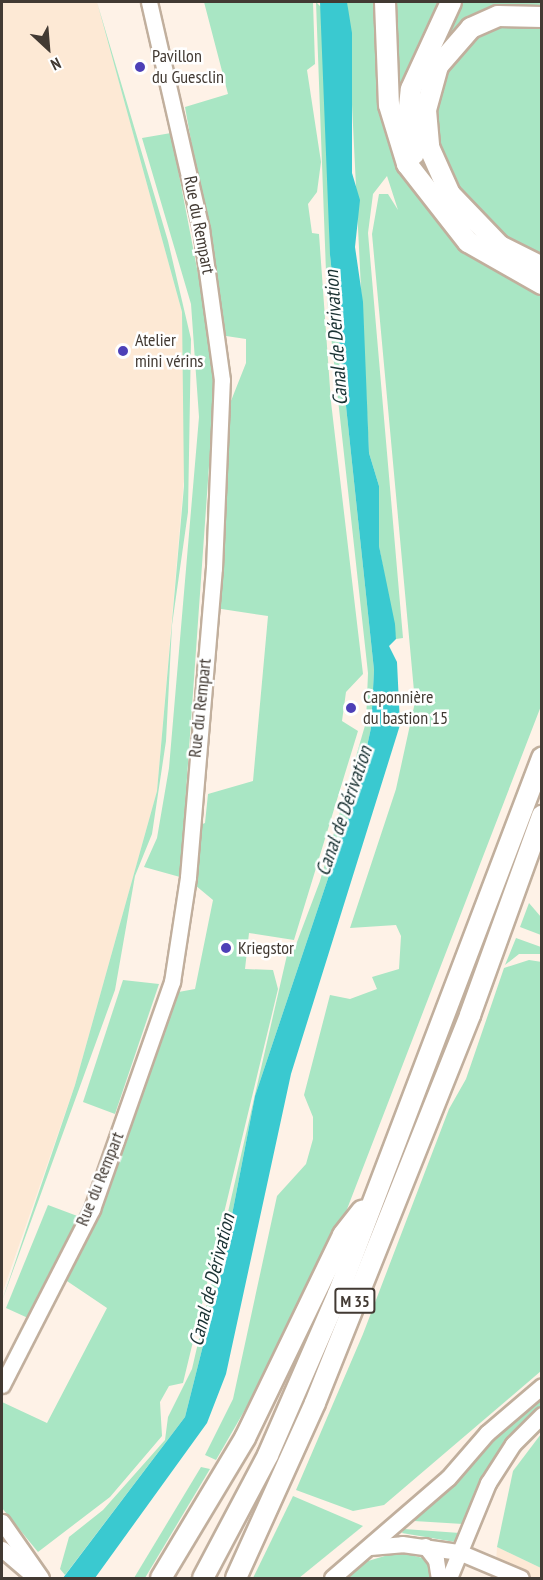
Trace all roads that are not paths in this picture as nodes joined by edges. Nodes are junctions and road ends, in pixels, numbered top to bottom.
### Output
1 (149, 2) edge
2 (385, 2) edge
3 (451, 2) edge
4 (542, 16) edge
5 (428, 195) junction
6 (542, 267) edge
7 (542, 284) edge
8 (542, 758) edge
9 (542, 816) edge
10 (372, 1198) junction
11 (2, 1385) edge
12 (542, 1386) edge
13 (542, 1416) edge
14 (271, 1497) junction
15 (2, 1521) edge
16 (425, 1546) junction
17 (370, 1547) junction
18 (2, 1549) edge
19 (459, 1552) junction
20 (36, 1578) edge
21 (41, 1578) edge
22 (161, 1578) edge
23 (203, 1578) edge
24 (224, 1578) edge
25 (236, 1578) edge
26 (332, 1578) edge
27 (439, 1578) edge
28 (449, 1578) edge
29 (521, 1578) edge

1 - 11 street, Rue du Rempart
2 - 5 highway
3 - 5 highway
4 - 6 highway
5 - 7 highway
8 - 10 highway, M 35
9 - 14 highway, M 35
10 - 22 highway
10 - 23 highway, M 35
12 - 17 street
13 - 19 street
14 - 24 highway, M 35
14 - 25 highway
15 - 21 street
16 - 17 street
16 - 19 street
16 - 27 street
17 - 26 street
18 - 20 street
19 - 28 street
19 - 29 street

